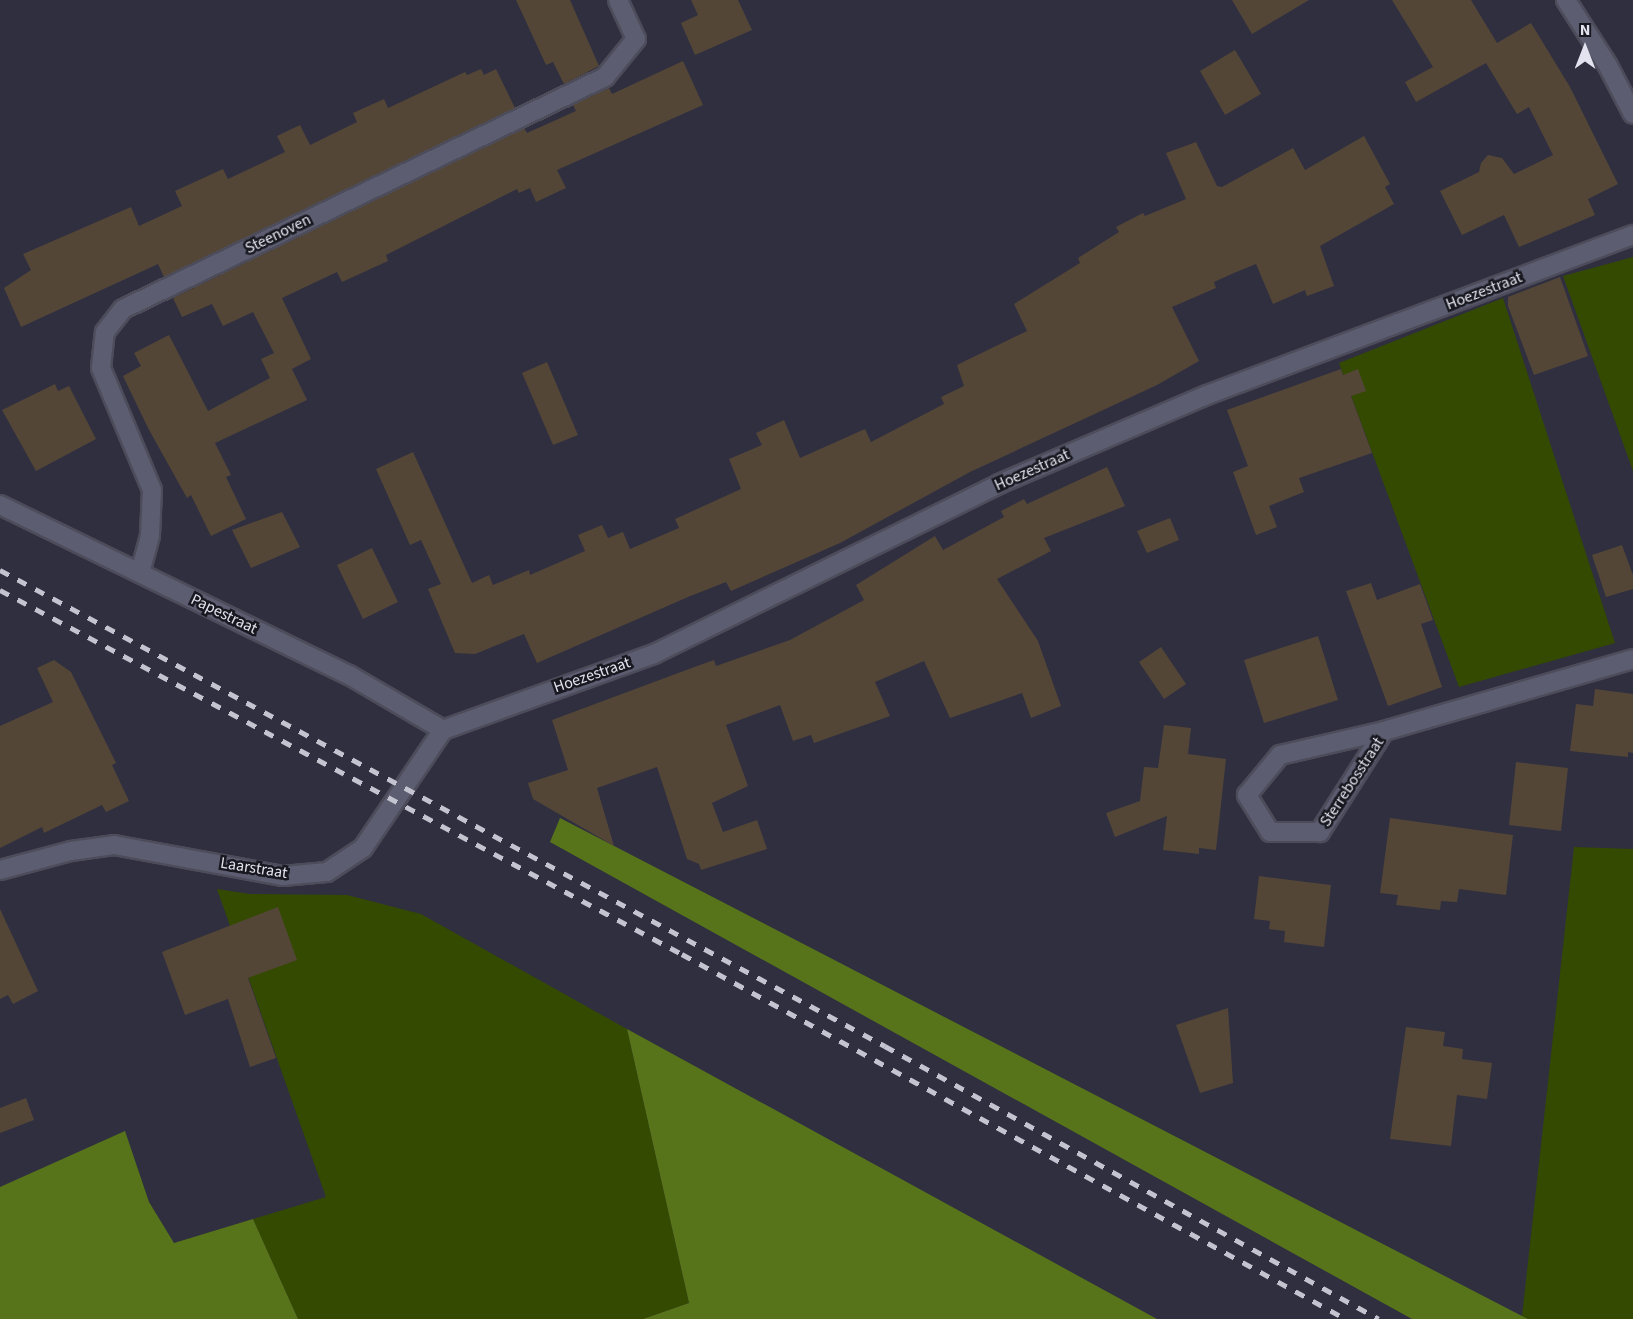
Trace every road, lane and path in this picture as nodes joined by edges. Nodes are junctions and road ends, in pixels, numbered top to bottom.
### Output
1 (618, 0) edge
2 (1566, 0) edge
3 (1633, 114) edge
4 (1633, 235) edge
5 (0, 505) edge
6 (140, 573) junction
7 (1633, 659) edge
8 (443, 730) junction
9 (1384, 731) junction
10 (0, 870) edge

1 - 6 street, Steenoven
2 - 3 street
4 - 8 street, Hoezestraat
5 - 6 street, Papestraat
6 - 8 street, Papestraat
7 - 9 street, Sterrebosstraat
8 - 10 street, Laarstraat
9 - 9 street, Sterrebosstraat

